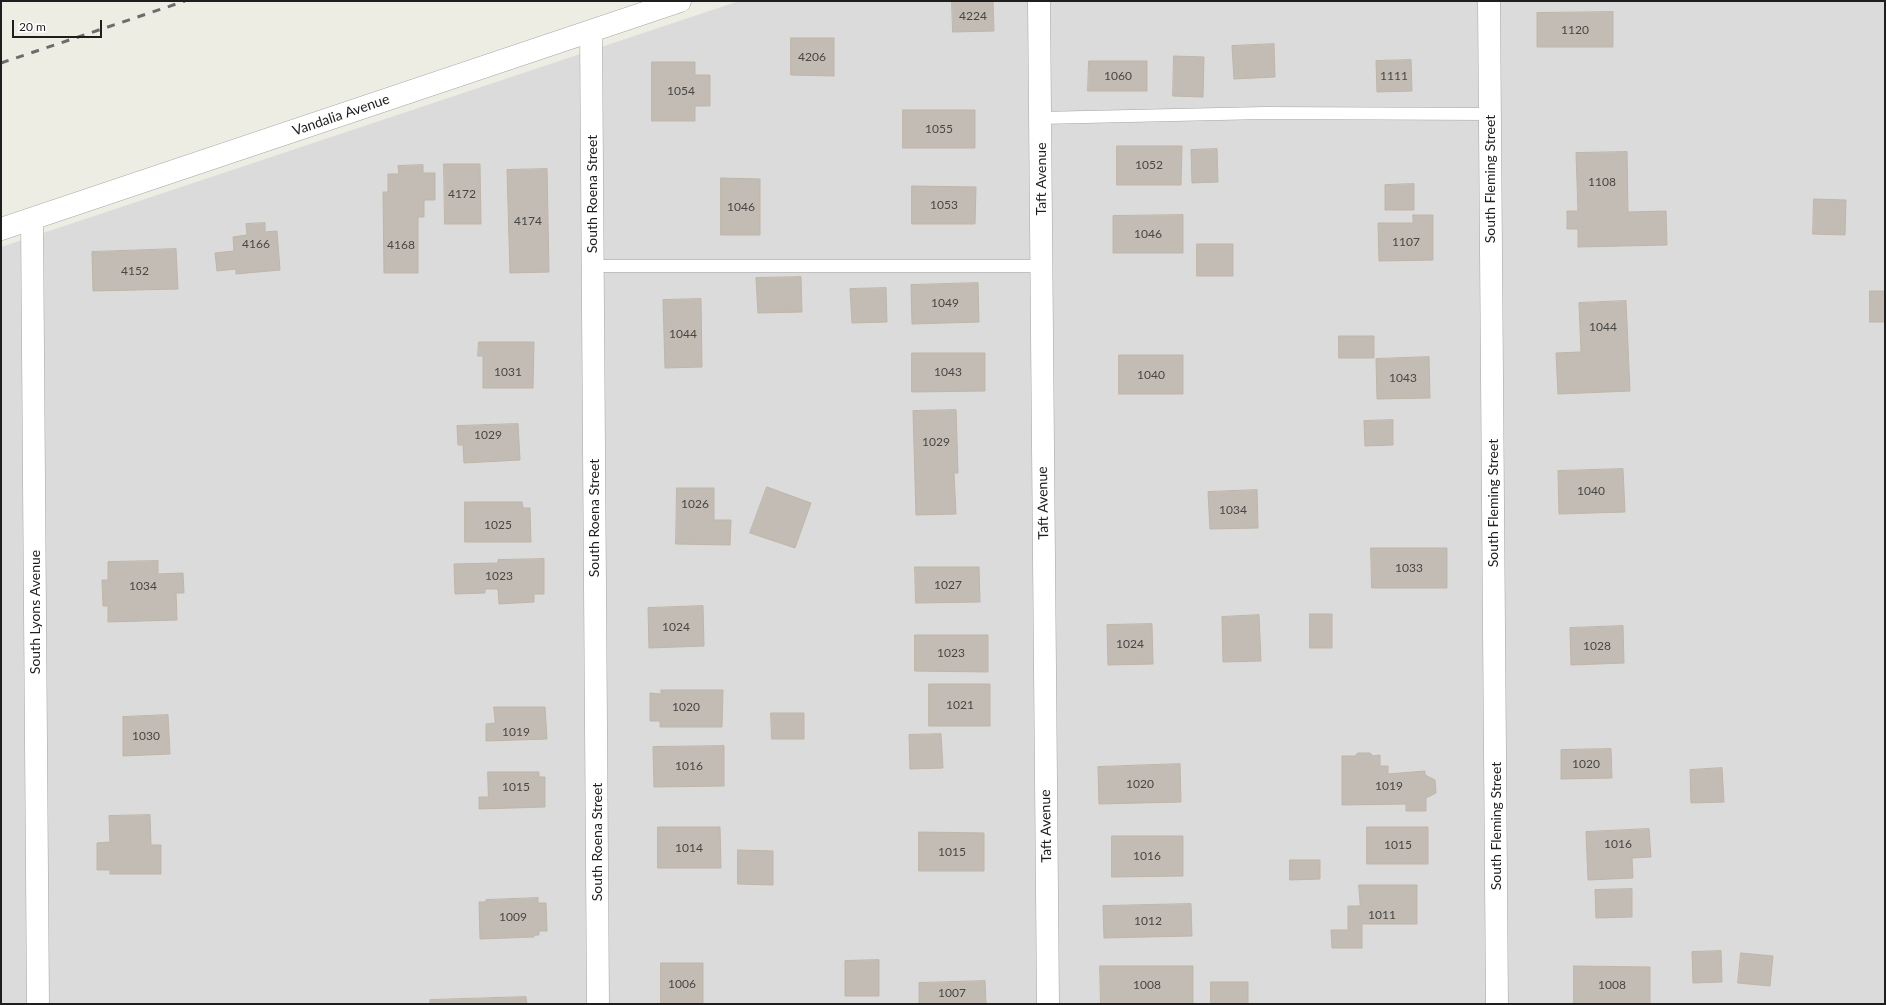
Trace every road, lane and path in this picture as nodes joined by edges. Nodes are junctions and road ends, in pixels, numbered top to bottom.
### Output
1 (680, 1) edge
2 (1039, 1) edge
3 (1489, 1) edge
4 (591, 31) junction
5 (1490, 114) junction
6 (1040, 118) junction
7 (32, 219) junction
8 (1, 229) edge
9 (593, 266) junction
10 (1041, 266) junction
11 (38, 1004) edge
12 (598, 1004) edge
13 (1048, 1004) edge
14 (1497, 1004) edge

1 - 4 street, Vandalia Avenue
2 - 6 street, Taft Avenue
3 - 5 street, South Fleming Street
4 - 7 street, Vandalia Avenue
4 - 9 street, South Roena Street
5 - 6 lane
5 - 14 street, South Fleming Street
6 - 10 street, Taft Avenue
7 - 8 street, Vandalia Avenue
7 - 11 street, South Lyons Avenue
9 - 10 lane
9 - 12 street, South Roena Street
10 - 13 street, Taft Avenue

